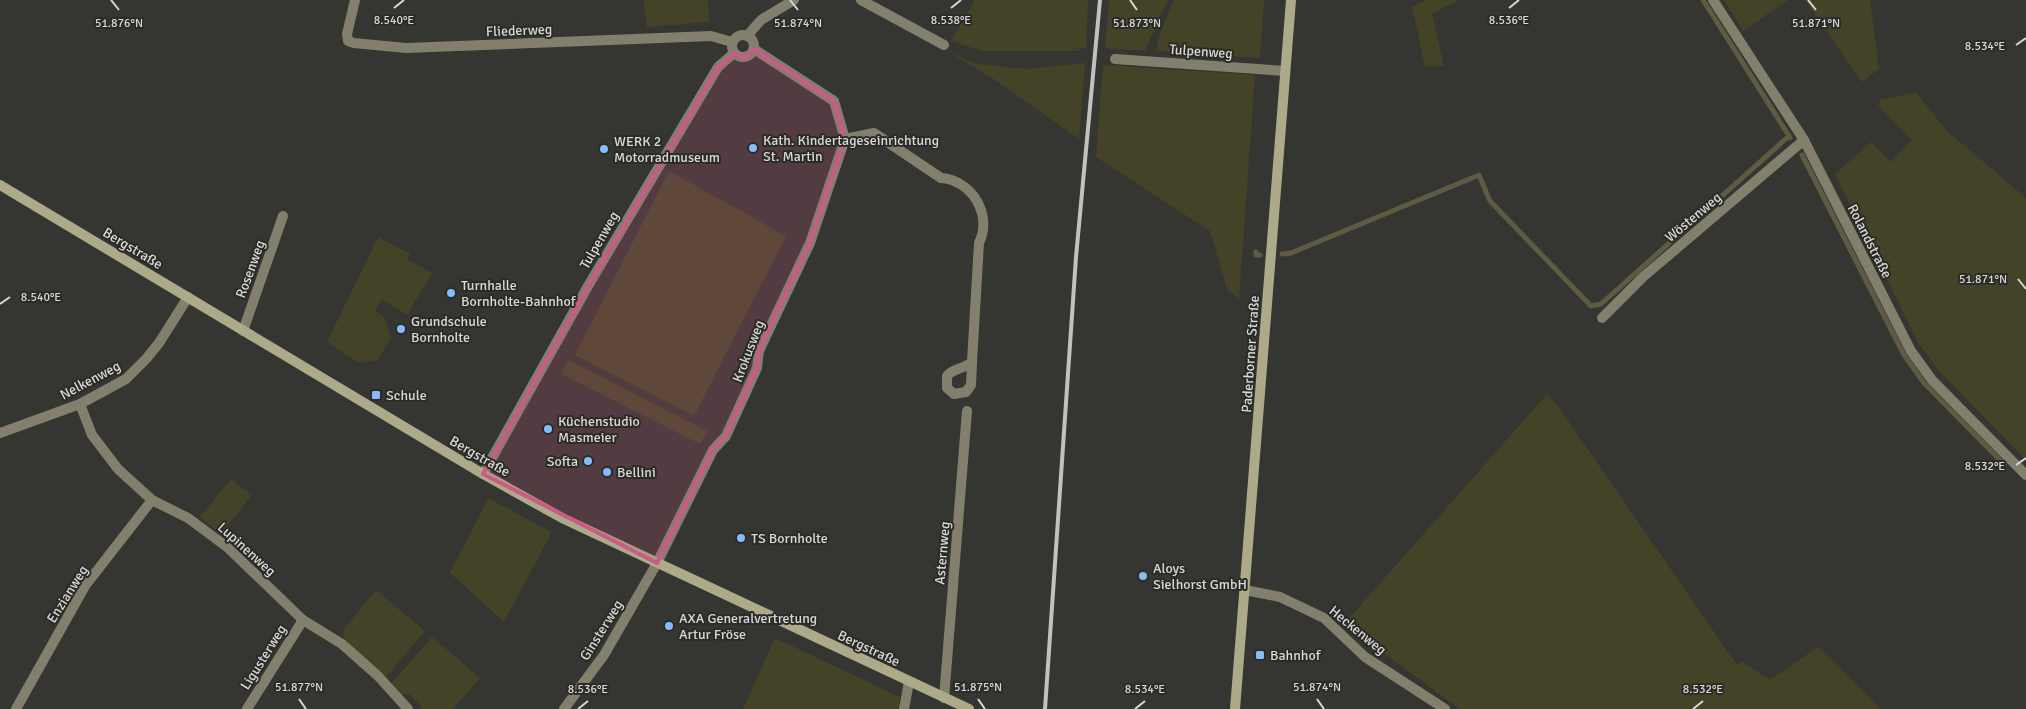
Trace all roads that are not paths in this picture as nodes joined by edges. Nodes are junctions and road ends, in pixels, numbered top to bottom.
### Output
1 (355, 0) edge
2 (794, 0) edge
3 (861, 0) edge
4 (1291, 0) edge
5 (1713, 0) edge
6 (747, 36) junction
7 (944, 45) dead end
8 (733, 47) junction
9 (754, 49) junction
10 (1115, 59) dead end
11 (1285, 71) junction
12 (845, 139) junction
13 (1804, 140) junction
14 (0, 185) edge
15 (283, 216) dead end
16 (188, 296) junction
17 (1602, 318) dead end
18 (243, 331) junction
19 (972, 362) dead end
20 (80, 404) junction
21 (968, 411) dead end
22 (0, 433) edge
23 (482, 474) junction
24 (2026, 475) edge
25 (152, 500) junction
26 (657, 563) junction
27 (1245, 590) junction
28 (303, 620) junction
29 (909, 682) junction
30 (944, 698) junction
31 (16, 709) edge
32 (247, 709) edge
33 (408, 709) edge
34 (564, 709) edge
35 (904, 709) edge
36 (969, 709) edge
37 (1235, 709) edge
38 (1445, 709) edge

1 - 8 street, Fliederweg
2 - 6 street
3 - 7 street
4 - 11 street, Paderborner Straße
5 - 13 street, Rolandstraße
6 - 8 street
6 - 9 street
8 - 9 street
8 - 23 street, Tulpenweg
9 - 12 street
10 - 11 street, Tulpenweg
11 - 27 street, Paderborner Straße
12 - 19 street
12 - 26 street, Krokusweg
13 - 17 street, Wöstenweg
13 - 24 street, Rolandstraße
14 - 16 street, Bergstraße
15 - 18 street, Rosenweg
16 - 18 street, Bergstraße
16 - 20 street, Nelkenweg
18 - 23 street, Bergstraße
20 - 22 street, Nelkenweg
20 - 25 street, Lupinenweg
21 - 30 street, Asternweg
23 - 26 street, Bergstraße
25 - 28 street, Lupinenweg
25 - 31 street, Enzianweg
26 - 29 street, Bergstraße
26 - 34 street, Ginsterweg
27 - 37 street, Paderborner Straße
27 - 38 street, Heckenweg
28 - 32 street, Ligusterweg
28 - 33 street, Lupinenweg
29 - 30 street, Bergstraße
29 - 35 street
30 - 36 street, Bergstraße

